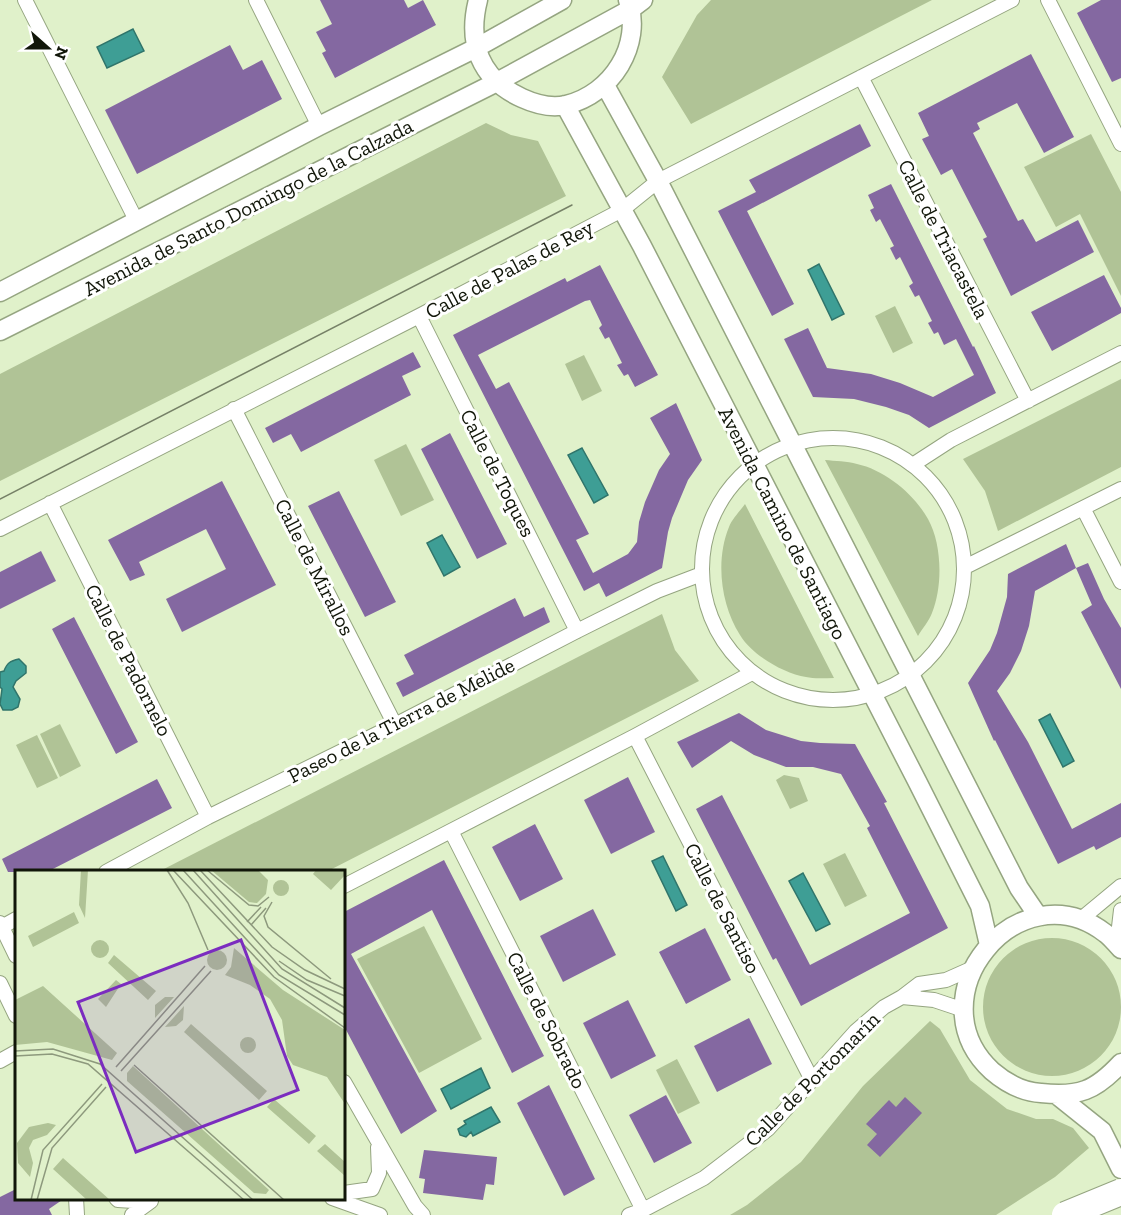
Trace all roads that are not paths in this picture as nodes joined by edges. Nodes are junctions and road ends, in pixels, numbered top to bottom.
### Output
1 (25, 0) edge
2 (256, 0) edge
3 (478, 0) edge
4 (562, 0) edge
5 (1012, 0) edge
6 (1048, 0) edge
7 (634, 3) edge
8 (476, 48) junction
9 (861, 76) junction
10 (497, 82) junction
11 (605, 85) junction
12 (565, 105) junction
13 (319, 126) junction
14 (1121, 144) edge
15 (658, 181) junction
16 (622, 210) junction
17 (137, 222) junction
18 (0, 292) edge
19 (419, 316) junction
20 (0, 331) edge
21 (1121, 353) edge
22 (1028, 402) junction
23 (234, 409) junction
24 (792, 447) junction
25 (914, 464) junction
26 (753, 466) junction
27 (1121, 489) edge
28 (50, 503) junction
29 (1083, 508) junction
30 (0, 529) edge
31 (965, 567) junction
32 (699, 575) junction
33 (1121, 582) edge
34 (577, 631) junction
35 (750, 674) junction
36 (910, 674) junction
37 (870, 692) junction
38 (395, 725) junction
39 (635, 736) junction
40 (208, 817) junction
41 (451, 831) junction
42 (110, 870) edge
43 (345, 885) edge
44 (1121, 886) edge
45 (1121, 910) edge
46 (1038, 916) junction
47 (15, 919) edge
48 (1080, 920) junction
49 (1, 926) edge
50 (989, 945) junction
51 (1119, 947) edge
52 (15, 954) edge
53 (973, 968) junction
54 (0, 983) edge
55 (902, 997) junction
56 (964, 1010) junction
57 (15, 1014) edge
58 (15, 1052) edge
59 (0, 1060) edge
60 (1121, 1063) edge
61 (812, 1080) junction
62 (345, 1084) edge
63 (1057, 1095) junction
64 (378, 1145) junction
65 (1121, 1169) edge
66 (1121, 1192) edge
67 (345, 1194) edge
68 (76, 1200) edge
69 (118, 1200) edge
70 (150, 1200) edge
71 (338, 1200) edge
72 (643, 1210) junction
73 (77, 1215) edge
74 (132, 1215) edge
75 (380, 1215) edge
76 (423, 1215) edge
77 (629, 1215) edge
78 (1065, 1215) edge

1 - 17 street
2 - 13 street
3 - 8 street, Avenida de Santo Domingo de la Calzada
4 - 8 street, Avenida de Santo Domingo de la Calzada
5 - 9 street, Calle de Palas de Rey
6 - 14 street
7 - 10 street, Avenida de Santo Domingo de la Calzada
7 - 11 street, Avenida de Santo Domingo de la Calzada
8 - 10 street, Avenida de Santo Domingo de la Calzada
8 - 13 street, Avenida de Santo Domingo de la Calzada
9 - 15 street, Calle de Palas de Rey
9 - 22 street, Calle de Triacastela
10 - 12 street, Avenida de Santo Domingo de la Calzada
10 - 20 street, Avenida de Santo Domingo de la Calzada
11 - 12 street, Avenida de Santo Domingo de la Calzada
11 - 15 street, Avenida Camino de Santiago
12 - 16 street, Avenida Camino de Santiago
13 - 17 street, Avenida de Santo Domingo de la Calzada
15 - 16 street, Calle de Palas de Rey
15 - 24 street, Avenida Camino de Santiago
16 - 19 street, Calle de Palas de Rey
16 - 26 street, Avenida Camino de Santiago
17 - 18 street, Avenida de Santo Domingo de la Calzada
19 - 23 street, Calle de Palas de Rey
19 - 34 street, Calle de Toques
21 - 22 street
22 - 25 street
23 - 28 street, Calle de Palas de Rey
23 - 38 street, Calle de Mirallos
24 - 25 street
24 - 26 street
24 - 36 street, Avenida Camino de Santiago
25 - 31 street
26 - 32 street
26 - 37 street, Avenida Camino de Santiago
27 - 29 street
28 - 30 street, Calle de Palas de Rey
28 - 40 street, Calle de Padornelo
29 - 31 street
29 - 33 street
31 - 36 street
32 - 34 street, Paseo de la Tierra de Melide
32 - 35 street
34 - 38 street, Paseo de la Tierra de Melide
35 - 37 street
35 - 39 street
36 - 37 street
36 - 46 street, Avenida Camino de Santiago
37 - 50 street, Avenida Camino de Santiago
38 - 40 street, Paseo de la Tierra de Melide
39 - 41 street
39 - 61 street, Calle de Santiso
40 - 42 street, Paseo de la Tierra de Melide
41 - 43 street
41 - 72 street, Calle de Sobrado
44 - 48 street
45 - 51 street
46 - 48 street
46 - 50 street
47 - 49 street
48 - 51 street
49 - 52 street
50 - 53 street
53 - 55 street, Calle de Portomarín
53 - 56 street
54 - 57 street
55 - 56 street
55 - 61 street, Calle de Portomarín
56 - 63 street
58 - 59 street
60 - 63 street
61 - 72 street, Calle de Portomarín
62 - 64 street
63 - 65 street
64 - 67 street
64 - 76 street
66 - 78 highway, bridge
68 - 73 street
69 - 70 street
70 - 74 street
71 - 75 street
72 - 77 street, Calle de Portomarín

